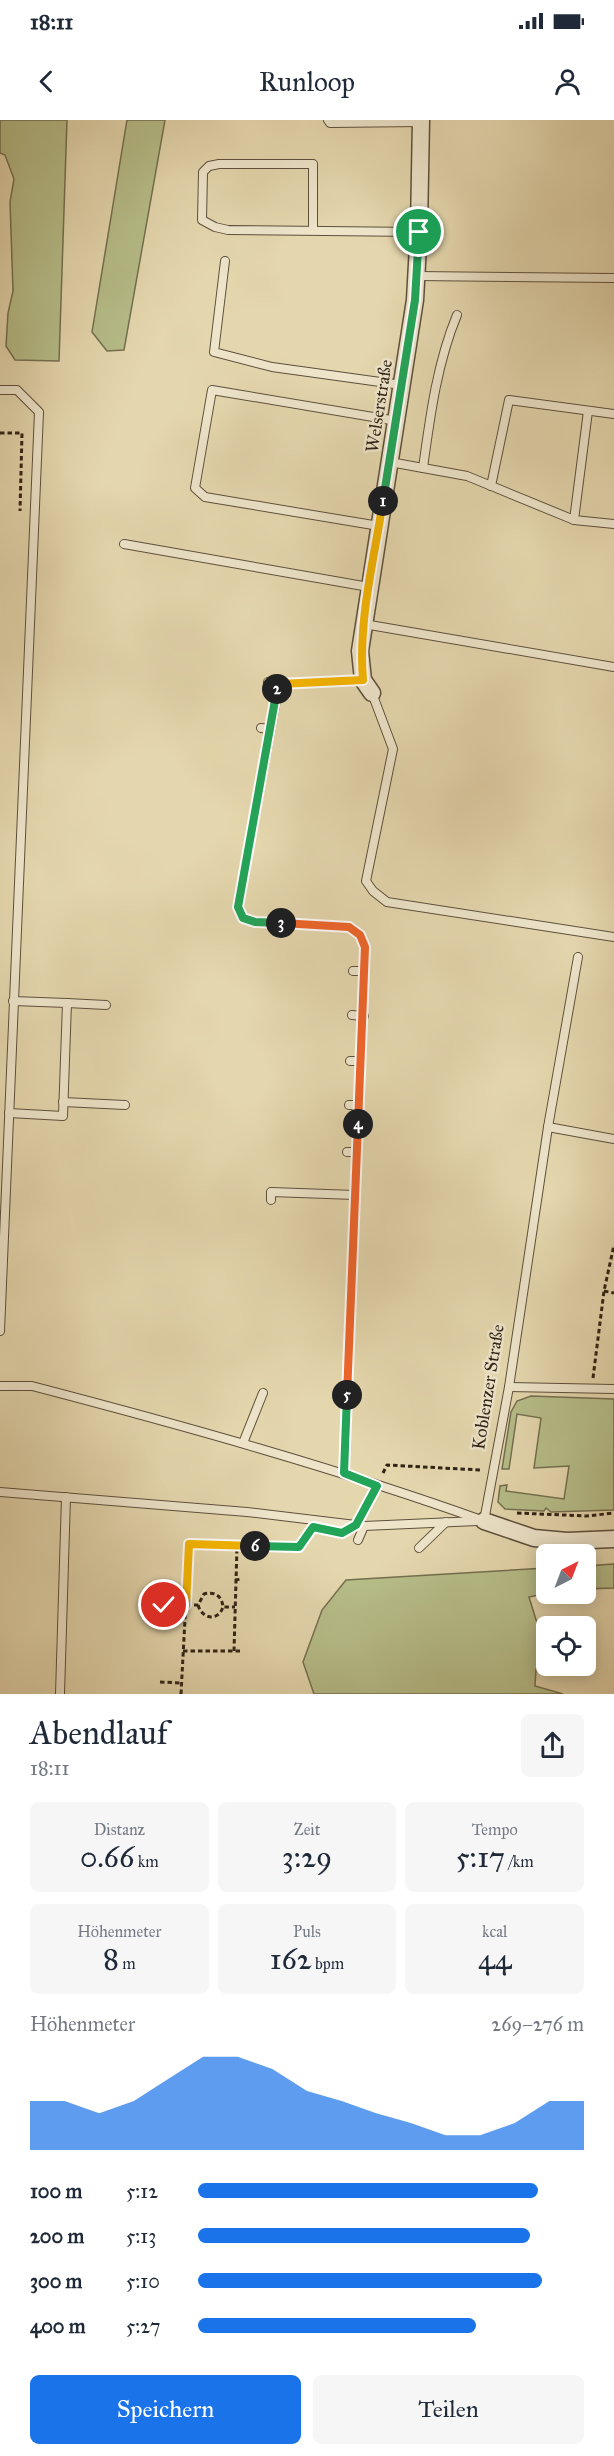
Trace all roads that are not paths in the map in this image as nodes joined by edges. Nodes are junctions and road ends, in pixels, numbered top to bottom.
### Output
1 (328, 120) edge
2 (389, 121) edge
3 (421, 121) edge
4 (314, 231) junction
5 (419, 232) junction
6 (225, 261) dead end
7 (416, 276) junction
8 (614, 278) edge
9 (457, 315) dead end
10 (402, 385) junction
11 (0, 390) edge
12 (588, 411) junction
13 (614, 414) edge
14 (397, 421) junction
15 (390, 462) junction
16 (423, 468) junction
17 (491, 486) junction
18 (574, 520) junction
19 (614, 524) edge
20 (379, 526) junction
21 (124, 544) dead end
22 (369, 587) junction
23 (363, 624) junction
24 (614, 667) edge
25 (268, 682) dead end
26 (279, 684) junction
27 (368, 687) junction
28 (614, 937) edge
29 (578, 957) dead end
30 (353, 971) dead end
31 (364, 971) junction
32 (14, 1001) junction
33 (67, 1003) junction
34 (106, 1005) dead end
35 (352, 1015) dead end
36 (364, 1016) junction
37 (350, 1061) dead end
38 (361, 1061) junction
39 (63, 1102) junction
40 (125, 1105) dead end
41 (349, 1105) dead end
42 (359, 1105) junction
43 (9, 1113) junction
44 (548, 1127) junction
45 (614, 1139) edge
46 (355, 1195) junction
47 (271, 1200) dead end
48 (0, 1331) edge
49 (0, 1386) edge
50 (509, 1387) junction
51 (614, 1389) edge
52 (263, 1393) dead end
53 (243, 1443) junction
54 (344, 1473) junction
55 (0, 1492) edge
56 (66, 1497) junction
57 (484, 1521) junction
58 (446, 1522) junction
59 (360, 1526) junction
60 (614, 1539) edge
61 (358, 1540) dead end
62 (420, 1548) dead end
63 (60, 1694) edge

1 - 2 lane
2 - 3 lane
3 - 5 street, Welserstraße
4 - 4 lane
4 - 5 lane
5 - 7 street, Welserstraße
6 - 10 lane
7 - 8 lane
7 - 10 street, Welserstraße
9 - 16 lane
10 - 14 street, Welserstraße
11 - 32 lane
12 - 13 lane
12 - 17 lane
12 - 18 lane
14 - 15 street, Welserstraße
14 - 20 lane
15 - 16 lane
15 - 20 street, Welserstraße
16 - 17 lane
17 - 18 lane
18 - 19 lane
20 - 22 street, Welserstraße
21 - 22 lane
22 - 23 street, Welserstraße
23 - 24 lane
23 - 27 street, Welserstraße
25 - 26 lane
26 - 27 lane
26 - 31 lane
27 - 28 lane
29 - 44 lane, Koblenzer Straße
30 - 31 lane
31 - 36 lane
32 - 33 lane
32 - 43 lane
33 - 34 lane
33 - 39 lane
35 - 36 lane
36 - 38 lane
37 - 38 lane
38 - 42 lane
39 - 40 lane
39 - 43 lane
41 - 42 lane
42 - 46 lane
43 - 48 lane
44 - 45 lane
44 - 50 lane, Koblenzer Straße
46 - 47 lane
46 - 54 lane
49 - 53 lane
50 - 51 lane
50 - 57 lane, Koblenzer Straße
52 - 53 lane
53 - 54 lane
54 - 57 lane
55 - 56 lane
56 - 59 lane
56 - 63 lane
57 - 58 lane
57 - 60 street
58 - 59 lane
58 - 62 lane
59 - 61 lane

